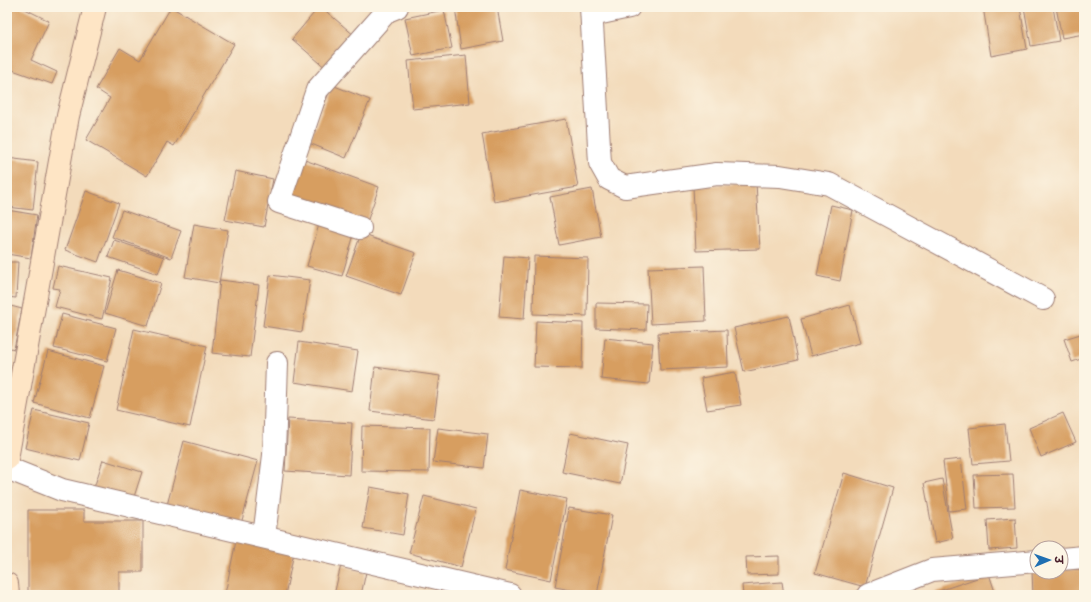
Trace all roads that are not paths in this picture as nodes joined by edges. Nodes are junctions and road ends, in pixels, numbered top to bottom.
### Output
1 (95, 7) edge
2 (397, 7) edge
3 (629, 7) edge
4 (592, 11) edge
5 (360, 228) dead end
6 (1043, 299) dead end
7 (277, 363) dead end
8 (7, 459) edge
9 (7, 468) edge
10 (264, 537) junction
11 (1084, 557) edge
12 (1069, 558) edge
13 (1029, 562) edge
14 (7, 584) edge
15 (8, 595) edge
16 (510, 595) edge
17 (868, 595) edge

1 - 8 main road
2 - 5 street
3 - 4 street
4 - 6 street
7 - 10 street
9 - 10 street
10 - 16 street
11 - 12 street
13 - 17 street
14 - 15 main road

